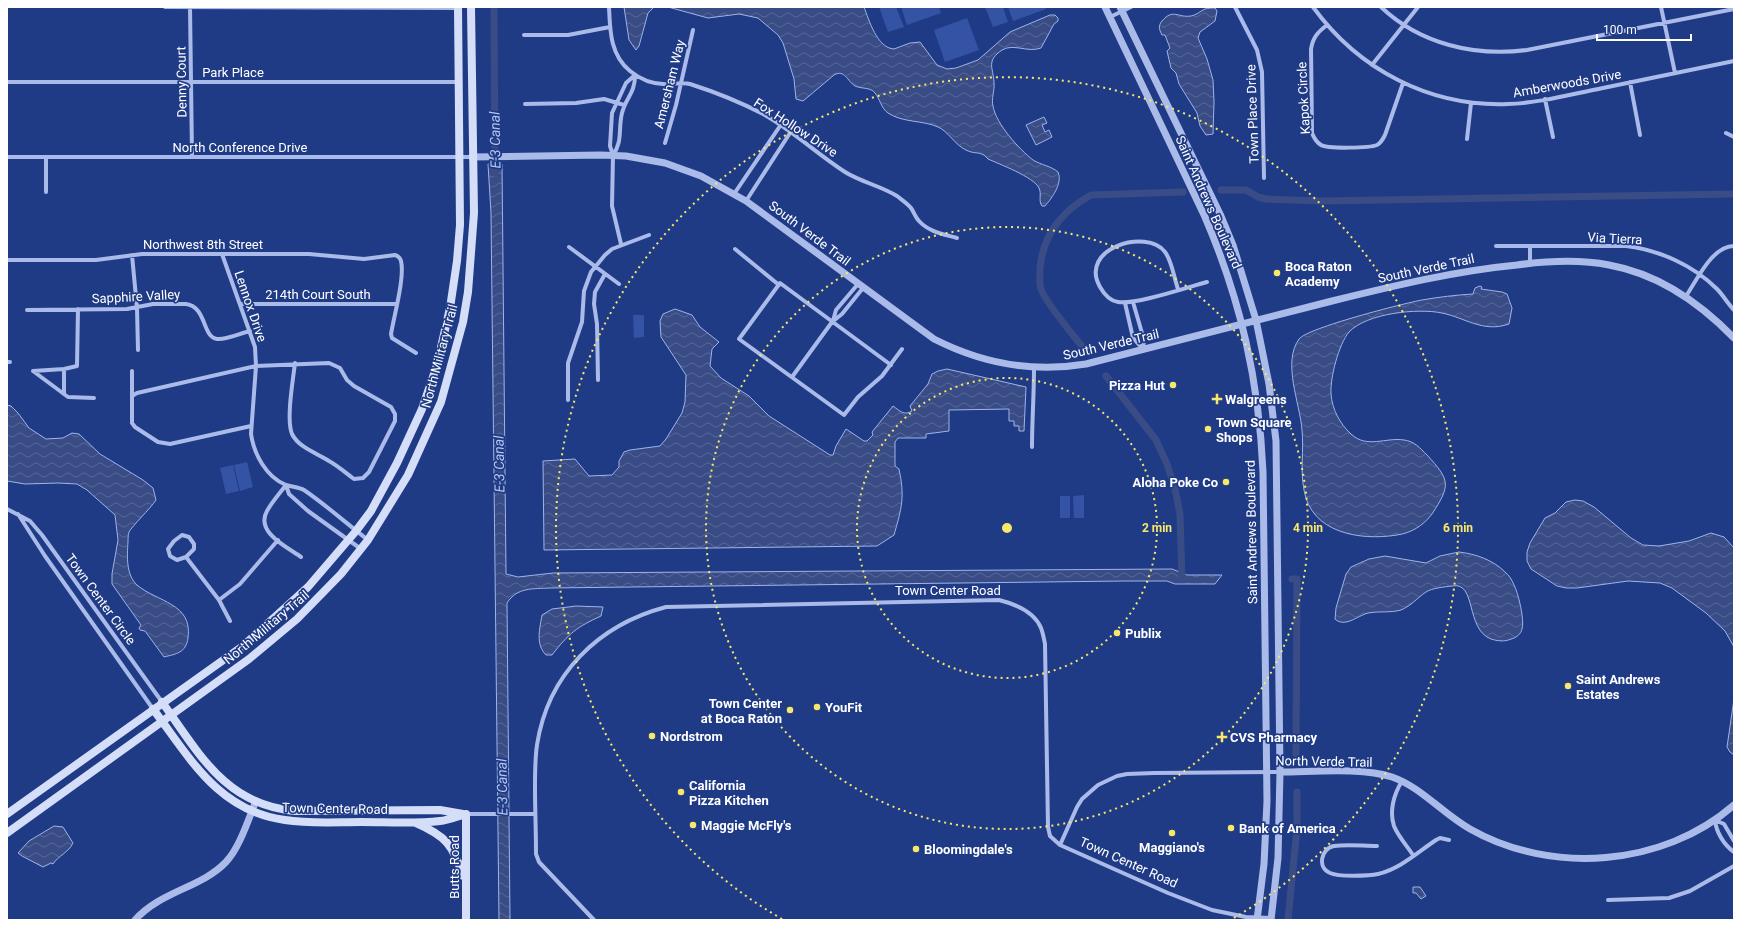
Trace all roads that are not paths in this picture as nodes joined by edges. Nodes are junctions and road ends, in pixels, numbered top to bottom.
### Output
1 (165, 7) edge
2 (190, 7) edge
3 (609, 7) edge
4 (1131, 7) edge
5 (1235, 7) edge
6 (1313, 7) edge
7 (1381, 7) edge
8 (1418, 7) edge
9 (1661, 7) edge
10 (458, 8) edge
11 (1108, 8) edge
12 (470, 9) edge
13 (1121, 9) edge
14 (1734, 9) edge
15 (1110, 17) junction
16 (1665, 23) junction
17 (1403, 24) junction
18 (1327, 25) junction
19 (610, 27) junction
20 (692, 30) dead end
21 (524, 35) dead end
22 (1734, 61) edge
23 (1372, 65) junction
24 (1675, 73) junction
25 (635, 76) junction
26 (7, 82) edge
27 (191, 82) junction
28 (458, 82) junction
29 (1630, 82) junction
30 (680, 83) junction
31 (1403, 83) junction
32 (1545, 99) junction
33 (616, 103) junction
34 (1471, 103) junction
35 (525, 104) dead end
36 (624, 106) junction
37 (780, 126) junction
38 (790, 133) junction
39 (1726, 133) dead end
40 (1640, 135) dead end
41 (1553, 137) dead end
42 (1734, 137) edge
43 (1467, 139) dead end
44 (665, 143) dead end
45 (613, 155) junction
46 (46, 156) junction
47 (192, 156) junction
48 (7, 157) edge
49 (460, 157) junction
50 (472, 157) junction
51 (1264, 178) dead end
52 (46, 192) dead end
53 (734, 194) junction
54 (746, 201) junction
55 (649, 235) dead end
56 (957, 238) dead end
57 (621, 244) junction
58 (569, 246) dead end
59 (1496, 246) dead end
60 (1530, 246) junction
61 (1734, 246) edge
62 (735, 249) dead end
63 (222, 254) junction
64 (132, 255) junction
65 (7, 260) edge
66 (1530, 263) junction
67 (595, 266) junction
68 (605, 274) junction
69 (1700, 275) junction
70 (1207, 282) dead end
71 (619, 284) dead end
72 (779, 285) junction
73 (860, 286) junction
74 (1178, 289) junction
75 (1686, 296) junction
76 (1133, 302) junction
77 (1125, 303) junction
78 (240, 304) junction
79 (397, 304) junction
80 (137, 308) junction
81 (78, 309) junction
82 (26, 310) dead end
83 (1734, 310) edge
84 (1256, 320) junction
85 (832, 322) junction
86 (1243, 323) junction
87 (250, 330) junction
88 (1734, 338) edge
89 (902, 348) dead end
90 (1143, 349) junction
91 (138, 350) dead end
92 (416, 353) dead end
93 (295, 363) junction
94 (891, 365) junction
95 (256, 366) junction
96 (1034, 368) junction
97 (64, 369) junction
98 (132, 371) dead end
99 (792, 377) junction
100 (598, 380) dead end
101 (64, 394) junction
102 (132, 396) junction
103 (94, 398) dead end
104 (568, 400) dead end
105 (251, 426) junction
106 (1032, 447) dead end
107 (1276, 461) junction
108 (1262, 462) junction
109 (286, 485) junction
110 (7, 509) edge
111 (17, 514) junction
112 (356, 531) junction
113 (278, 540) junction
114 (348, 540) junction
115 (368, 540) junction
116 (361, 549) junction
117 (186, 557) junction
118 (301, 557) dead end
119 (1264, 599) junction
120 (1278, 599) junction
121 (219, 600) junction
122 (230, 621) dead end
123 (162, 702) junction
124 (153, 709) junction
125 (172, 716) junction
126 (163, 722) junction
127 (1267, 772) junction
128 (1280, 772) junction
129 (1402, 781) junction
130 (256, 801) junction
131 (1734, 805) edge
132 (252, 811) junction
133 (8, 814) edge
134 (466, 814) junction
135 (535, 814) junction
136 (1715, 820) junction
137 (414, 821) junction
138 (7, 833) edge
139 (1450, 840) dead end
140 (1734, 841) edge
141 (1060, 845) junction
142 (1377, 846) dead end
143 (1734, 852) edge
144 (1413, 855) junction
145 (1734, 866) edge
146 (465, 884) junction
147 (1608, 900) dead end
148 (1258, 919) edge
149 (1271, 919) edge
150 (135, 920) edge
151 (466, 920) edge
152 (594, 920) edge

1 - 2 street
2 - 10 street
2 - 27 street, Denny Court
3 - 19 street, Fox Hollow Drive
4 - 13 street
5 - 51 street, Town Place Drive
6 - 18 street, Amberwoods Drive
7 - 17 street
8 - 17 street
9 - 16 street
10 - 28 main road, North Military Trail
11 - 15 street, Saint Andrews Boulevard
12 - 50 main road, North Military Trail
13 - 15 street
13 - 84 street, Saint Andrews Boulevard
14 - 16 street
15 - 86 street, Saint Andrews Boulevard
16 - 17 street
16 - 24 street
17 - 23 street
18 - 23 street, Amberwoods Drive
18 - 31 street, Kapok Circle
19 - 21 street
19 - 25 street, Fox Hollow Drive
20 - 30 street, Amersham Way
22 - 24 street, Amberwoods Drive
23 - 31 street, Amberwoods Drive
24 - 29 street, Amberwoods Drive
25 - 30 street, Fox Hollow Drive
25 - 33 street
25 - 36 street
26 - 27 street, Park Place
27 - 28 street, Park Place
27 - 47 street, Denny Court
28 - 49 main road, North Military Trail
29 - 32 street, Amberwoods Drive
29 - 40 street
30 - 37 street, Fox Hollow Drive
30 - 44 street, Amersham Way
31 - 34 street, Amberwoods Drive
32 - 34 street, Amberwoods Drive
32 - 41 street
33 - 35 street
33 - 36 street
33 - 45 street
34 - 43 street
36 - 45 street
37 - 38 street, Fox Hollow Drive
37 - 53 street
38 - 54 street
38 - 56 street, Fox Hollow Drive
39 - 42 street
45 - 50 street, South Verde Trail
45 - 53 street, South Verde Trail
45 - 57 street
46 - 47 street, North Conference Drive
46 - 48 street, North Conference Drive
46 - 52 street
47 - 49 street, North Conference Drive
49 - 50 street, North Conference Drive
49 - 112 main road, North Military Trail
50 - 115 main road, North Military Trail
53 - 54 street, South Verde Trail
54 - 73 street, South Verde Trail
55 - 57 street
57 - 67 street
58 - 67 street
59 - 60 street, Via Tierra
60 - 66 street
60 - 69 street, Via Tierra
61 - 69 street
62 - 72 street
63 - 64 street, Northwest 8th Street
63 - 78 street, Lennox Drive
63 - 79 street, Northwest 8th Street
64 - 65 street, Northwest 8th Street
64 - 80 street
66 - 75 street, South Verde Trail
66 - 84 street, South Verde Trail
67 - 68 street
67 - 104 street
68 - 71 street
68 - 100 street
69 - 75 street
69 - 83 street, Via Tierra
70 - 74 street
72 - 85 street
72 - 99 street
73 - 85 street
73 - 85 street
73 - 96 street, South Verde Trail
74 - 76 street
74 - 77 street
75 - 88 street, South Verde Trail
76 - 77 street
76 - 90 street
77 - 90 street
78 - 79 street, 214th Court South
78 - 87 street, Lennox Drive
79 - 92 street
80 - 81 street, Sapphire Valley
80 - 87 street, Sapphire Valley
80 - 91 street
81 - 82 street, Sapphire Valley
81 - 97 street
84 - 86 street, South Verde Trail
84 - 107 street, Saint Andrews Boulevard
85 - 94 street
85 - 99 street
86 - 90 street, South Verde Trail
86 - 108 street, Saint Andrews Boulevard
87 - 95 street, Lennox Drive
89 - 94 street
90 - 96 street, South Verde Trail
93 - 93 street
93 - 95 street
94 - 99 street
95 - 102 street
95 - 105 street, Lennox Drive
96 - 106 street
97 - 101 street
97 - 101 street
98 - 102 street
101 - 103 street
102 - 105 street
105 - 109 street, Lennox Drive
107 - 108 street
107 - 120 street, Saint Andrews Boulevard
108 - 119 street, Saint Andrews Boulevard
109 - 112 street, Lennox Drive
109 - 113 street
109 - 114 street, Lennox Drive
110 - 111 street, Town Center Circle
111 - 123 street, Town Center Circle
111 - 124 street, Town Center Circle
112 - 114 main road, North Military Trail
112 - 115 street, Lennox Drive
113 - 118 street
113 - 121 street
114 - 116 street, Lennox Drive
114 - 123 main road, North Military Trail
115 - 116 main road, North Military Trail
116 - 125 main road, North Military Trail
117 - 117 street
117 - 121 street
119 - 120 street
119 - 127 street, Saint Andrews Boulevard
120 - 128 street, Saint Andrews Boulevard
121 - 122 street
123 - 124 main road, North Military Trail
123 - 125 main road, Town Center Road
124 - 126 main road, Town Center Road
124 - 133 main road, North Military Trail
125 - 126 main road, North Military Trail
125 - 130 main road, Town Center Road
126 - 132 main road, Town Center Road
126 - 138 main road, North Military Trail
127 - 128 street, North Verde Trail
127 - 141 street, North Verde Trail
127 - 148 street, Saint Andrews Boulevard
128 - 129 street, North Verde Trail
128 - 149 street, Saint Andrews Boulevard
129 - 136 street, North Verde Trail
129 - 144 street
130 - 132 street
130 - 134 main road, Town Center Road
131 - 136 street, North Verde Trail
132 - 137 main road, Town Center Road
132 - 150 street
134 - 135 street, Town Center Road
134 - 137 main road, Town Center Road
134 - 146 main road, Butts Road
135 - 141 street, Town Center Road
135 - 152 street, Town Center Road
136 - 140 street
136 - 143 street
137 - 146 main road
139 - 144 street
141 - 148 street, Town Center Road
142 - 144 street
145 - 147 street
146 - 151 main road, Butts Road
148 - 149 street, Town Center Road

